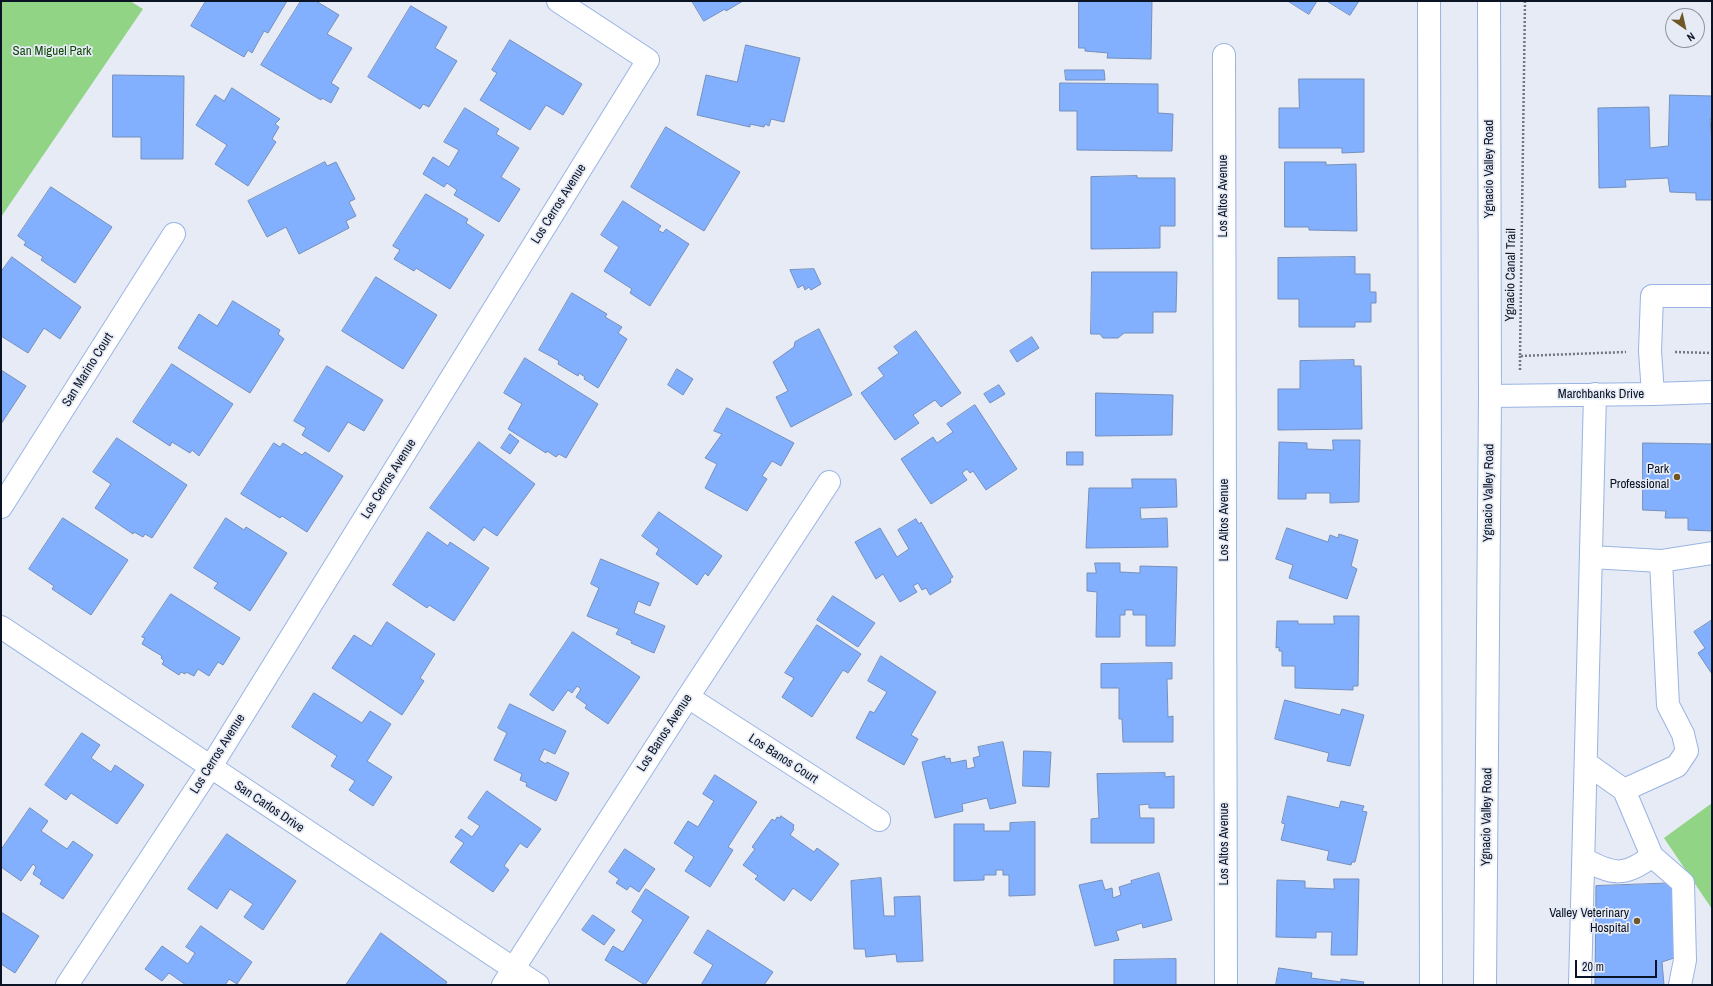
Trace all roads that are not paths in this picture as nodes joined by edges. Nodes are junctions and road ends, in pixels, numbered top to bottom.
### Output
1 (558, 1) edge
2 (1429, 1) edge
3 (1489, 1) edge
4 (1224, 55) dead end
5 (174, 234) dead end
6 (1712, 296) edge
7 (1712, 392) edge
8 (1595, 394) junction
9 (1653, 394) junction
10 (1490, 396) junction
11 (829, 482) dead end
12 (1, 506) edge
13 (1712, 553) edge
14 (1591, 557) junction
15 (1661, 561) junction
16 (1, 627) edge
17 (688, 697) junction
18 (1586, 763) junction
19 (210, 768) junction
20 (1624, 790) junction
21 (879, 820) dead end
22 (1652, 856) junction
23 (1584, 858) junction
24 (508, 977) edge
25 (67, 985) edge
26 (538, 985) edge
27 (1226, 985) edge
28 (1430, 985) edge
29 (1485, 985) edge
30 (1580, 985) edge
31 (1680, 985) edge

1 - 19 main road, Los Cerros Avenue
2 - 28 main road
3 - 10 main road, Ygnacio Valley Road
4 - 27 main road, Los Altos Avenue
5 - 12 main road, San Marino Court
6 - 9 main road
7 - 9 main road, Marchbanks Drive
8 - 9 main road, Marchbanks Drive
8 - 10 main road, Marchbanks Drive
8 - 14 main road
10 - 29 main road, Ygnacio Valley Road
11 - 17 main road, Los Banos Avenue
13 - 15 main road
14 - 15 main road
14 - 18 main road
15 - 20 main road
16 - 19 main road, San Carlos Drive
17 - 21 main road, Los Banos Court
17 - 24 main road, Los Banos Avenue
18 - 20 main road
18 - 23 main road
19 - 24 main road, San Carlos Drive
19 - 25 main road, Los Cerros Avenue
20 - 22 main road
22 - 23 main road
22 - 31 main road
23 - 30 main road
24 - 26 main road, San Carlos Drive

